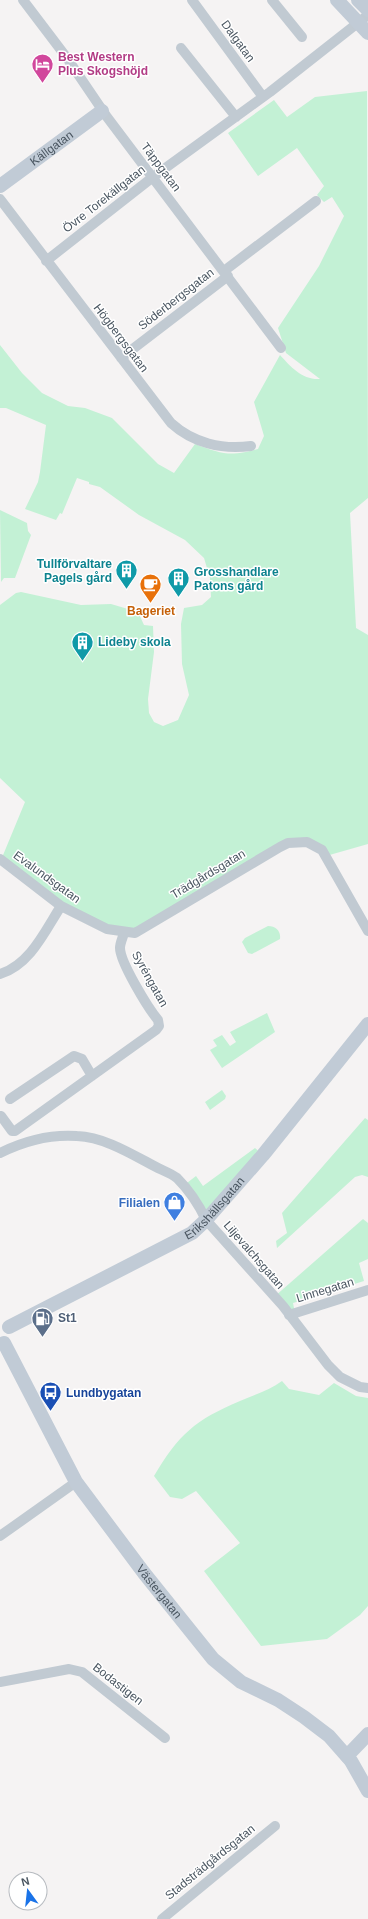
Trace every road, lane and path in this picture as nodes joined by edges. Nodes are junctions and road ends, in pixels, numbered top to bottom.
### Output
1 (23, 0) edge
2 (192, 0) edge
3 (272, 0) edge
4 (337, 0) edge
5 (358, 0) edge
6 (368, 10) edge
7 (363, 19) edge
8 (368, 33) edge
9 (302, 37) dead end
10 (182, 48) dead end
11 (263, 97) junction
12 (102, 111) junction
13 (236, 117) junction
14 (153, 177) junction
15 (0, 186) edge
16 (0, 199) edge
17 (316, 201) dead end
18 (46, 261) junction
19 (226, 274) junction
20 (281, 348) dead end
21 (121, 358) junction
22 (251, 446) dead end
23 (0, 859) edge
24 (61, 906) junction
25 (368, 931) edge
26 (124, 932) junction
27 (0, 974) edge
28 (368, 1024) edge
29 (92, 1076) junction
30 (10, 1099) dead end
31 (1, 1116) edge
32 (0, 1152) edge
33 (206, 1220) junction
34 (368, 1290) edge
35 (290, 1315) junction
36 (5, 1324) edge
37 (2, 1343) edge
38 (368, 1388) edge
39 (76, 1482) junction
40 (0, 1536) edge
41 (0, 1682) edge
42 (368, 1734) edge
43 (165, 1738) dead end
44 (347, 1756) junction
45 (368, 1791) edge
46 (275, 1826) dead end
47 (162, 1919) edge

1 - 12 street, Täppgatan
2 - 11 street, Dalgatan
3 - 9 street
4 - 7 street
5 - 6 street
7 - 8 street
7 - 11 street, Övre Torekällgatan
10 - 13 street
11 - 13 street, Övre Torekällgatan
12 - 14 street, Täppgatan
12 - 15 street, Källgatan
13 - 14 street, Övre Torekällgatan
14 - 18 street, Övre Torekällgatan
14 - 19 street, Täppgatan
16 - 18 street, Högbergsgatan
17 - 19 street, Söderbergsgatan
18 - 21 street, Högbergsgatan
19 - 20 street, Täppgatan
19 - 21 street, Söderbergsgatan
21 - 22 street, Högbergsgatan
23 - 24 street, Evalundsgatan
24 - 26 street, Evalundsgatan
24 - 27 street
25 - 26 street, Trädgårdsgatan
26 - 29 street, Syréngatan
28 - 33 street, Erikshällsgatan
29 - 30 street
29 - 31 street, Syréngatan
32 - 33 street, Liljevalchsgatan
33 - 35 street, Liljevalchsgatan
33 - 36 street, Erikshällsgatan
34 - 35 street, Linnegatan
35 - 38 street, Liljevalchsgatan
36 - 37 street, Västergatan
37 - 39 street, Västergatan
39 - 40 street
39 - 44 street, Västergatan
41 - 43 street, Bodastigen
42 - 44 street
44 - 45 street, Västergatan
46 - 47 street, Stadsträdgårdsgatan

